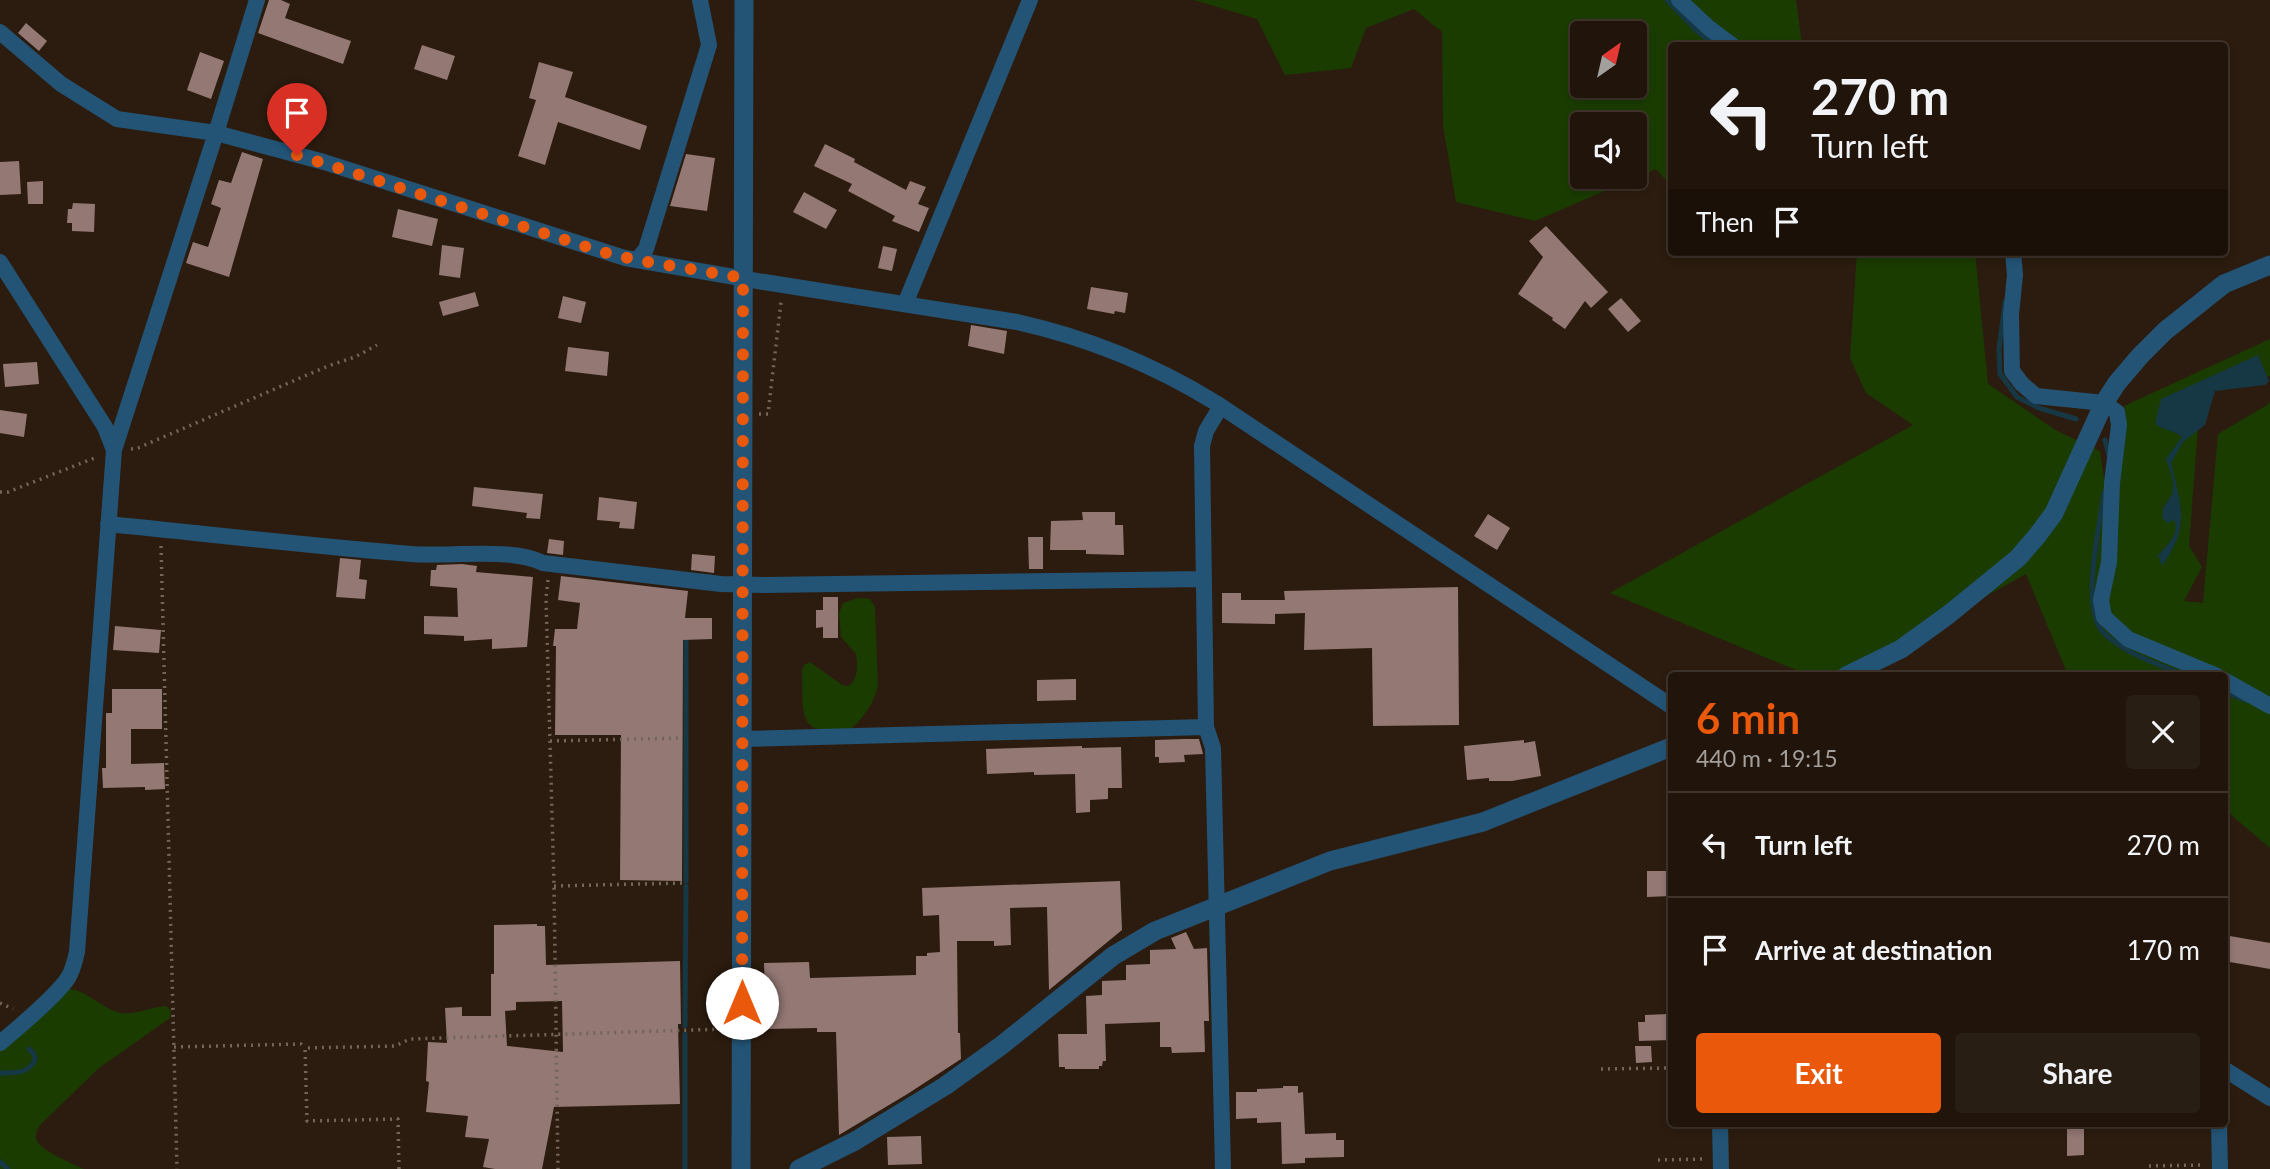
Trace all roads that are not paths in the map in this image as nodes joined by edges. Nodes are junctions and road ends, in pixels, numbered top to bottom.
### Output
1 (257, 0) edge
2 (700, 0) edge
3 (744, 0) edge
4 (1030, 0) edge
5 (1679, 0) edge
6 (0, 32) edge
7 (1728, 42) edge
8 (216, 133) junction
9 (2013, 256) edge
10 (637, 260) junction
11 (0, 262) edge
12 (2270, 265) edge
13 (743, 278) junction
14 (905, 304) junction
15 (2104, 403) junction
16 (1221, 406) junction
17 (114, 450) junction
18 (108, 524) junction
19 (1204, 579) junction
20 (742, 584) junction
21 (1854, 672) edge
22 (2207, 672) edge
23 (2228, 682) edge
24 (1668, 704) edge
25 (2270, 706) edge
26 (1206, 727) junction
27 (742, 739) junction
28 (1668, 748) edge
29 (1217, 905) junction
30 (0, 1043) edge
31 (2228, 1073) edge
32 (2270, 1098) edge
33 (1720, 1127) edge
34 (2219, 1127) edge
35 (1721, 1164) edge
36 (2220, 1167) edge
37 (741, 1169) edge
38 (799, 1169) edge
39 (1223, 1169) edge

1 - 8 street
2 - 10 street
3 - 13 street
4 - 14 street
5 - 7 street
6 - 8 street
8 - 10 street
8 - 17 street
9 - 15 street
10 - 13 street
11 - 17 street
12 - 15 street
13 - 14 street
13 - 20 street
14 - 16 street
15 - 21 street
15 - 22 street
16 - 19 street
16 - 24 street
17 - 18 street
18 - 20 street
18 - 30 street
19 - 20 street
19 - 26 street
20 - 27 street
23 - 25 street
26 - 27 street
26 - 29 street
27 - 37 street
28 - 29 street
29 - 38 street
29 - 39 street
31 - 32 street
33 - 35 street
34 - 36 street

